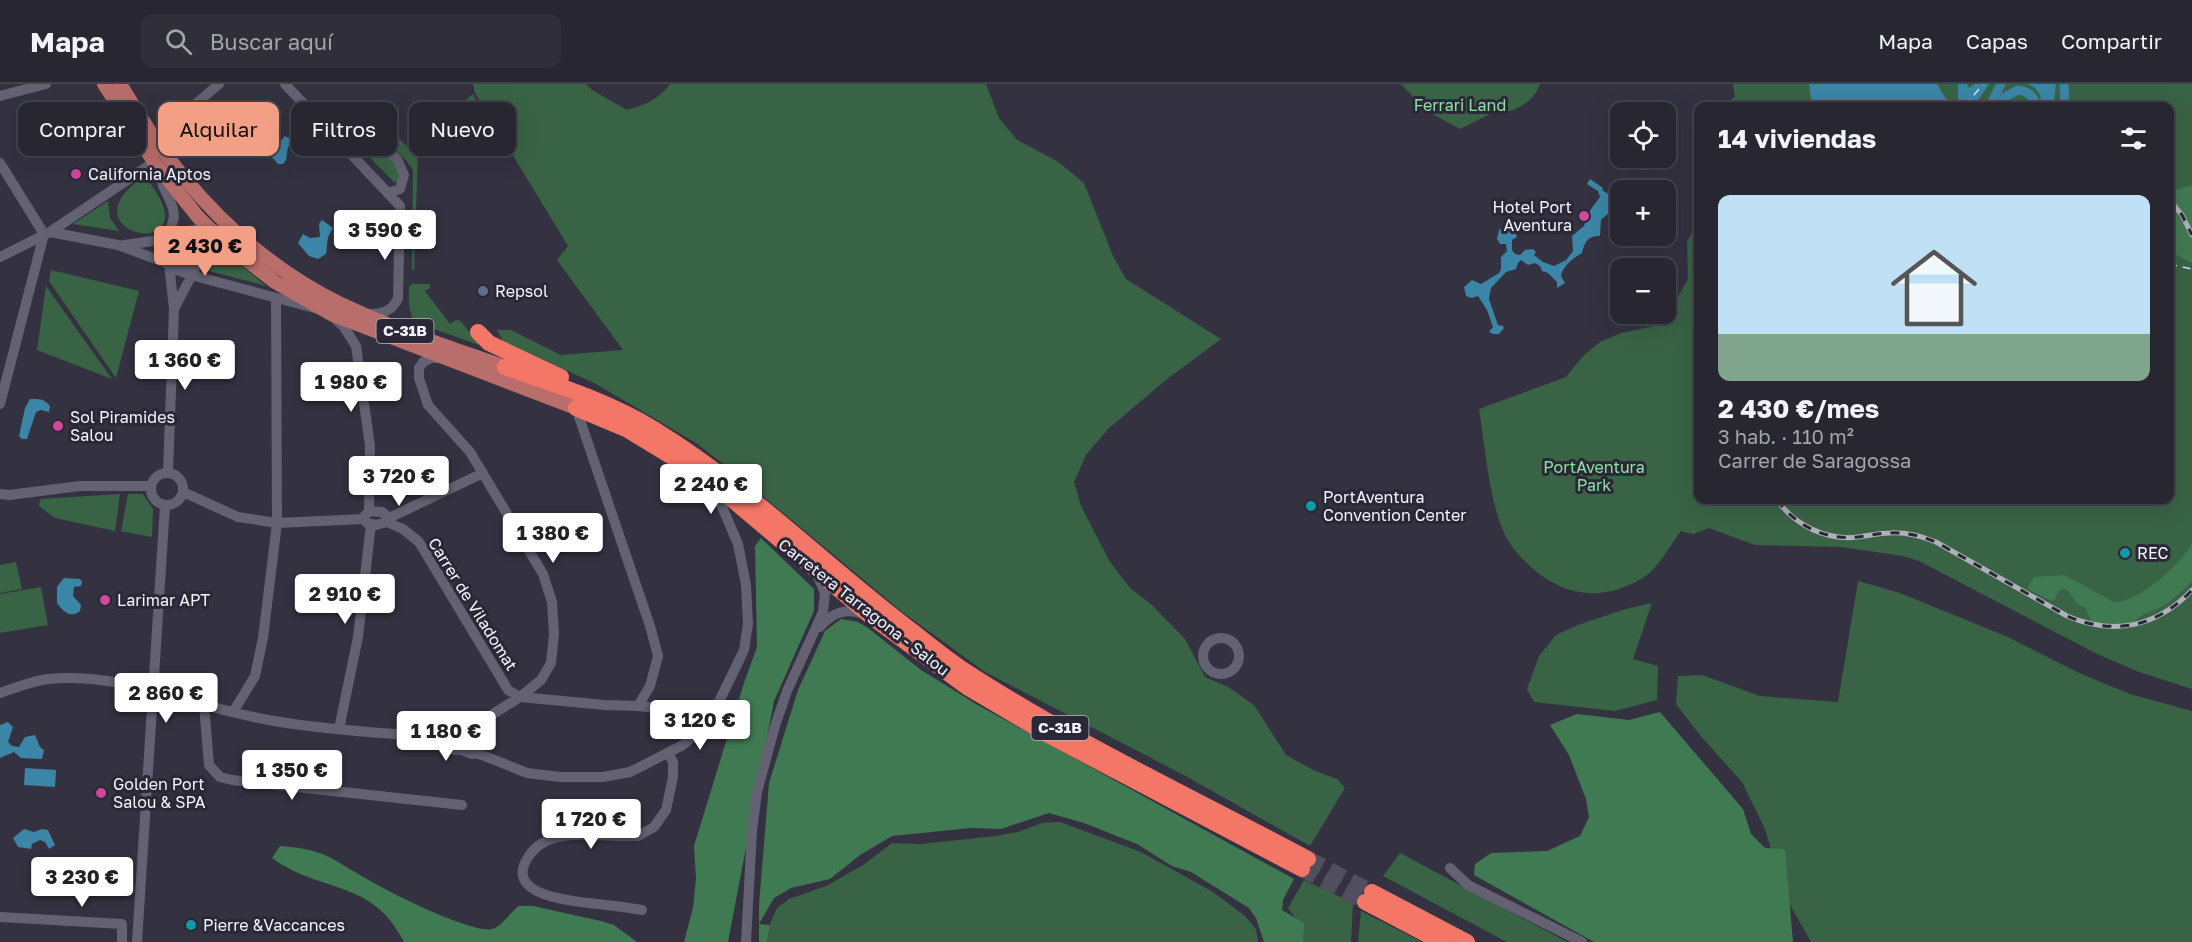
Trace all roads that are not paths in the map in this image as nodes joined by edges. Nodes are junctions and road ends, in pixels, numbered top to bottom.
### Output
1 (46, 84) edge
2 (105, 84) edge
3 (120, 84) edge
4 (219, 84) edge
5 (285, 84) edge
6 (0, 96) edge
7 (302, 102) edge
8 (154, 139) junction
9 (353, 156) edge
10 (394, 156) edge
11 (0, 163) edge
12 (157, 165) junction
13 (388, 193) junction
14 (199, 196) junction
15 (208, 227) junction
16 (47, 233) junction
17 (172, 237) junction
18 (118, 245) junction
19 (255, 250) junction
20 (0, 257) edge
21 (200, 259) junction
22 (173, 267) junction
23 (191, 275) junction
24 (276, 298) junction
25 (174, 309) junction
26 (326, 312) junction
27 (364, 314) junction
28 (478, 332) dead end
29 (443, 358) junction
30 (505, 367) joint
31 (0, 404) edge
32 (576, 408) junction
33 (653, 429) junction
34 (168, 472) junction
35 (483, 473) junction
36 (713, 485) junction
37 (151, 486) junction
38 (183, 492) junction
39 (0, 494) edge
40 (165, 505) junction
41 (750, 516) junction
42 (368, 518) junction
43 (388, 520) junction
44 (277, 523) junction
45 (734, 533) junction
46 (813, 569) junction
47 (869, 615) junction
48 (808, 645) junction
49 (154, 690) junction
50 (0, 693) edge
51 (520, 697) junction
52 (204, 705) junction
53 (638, 706) junction
54 (233, 712) junction
55 (713, 714) junction
56 (339, 729) junction
57 (456, 741) junction
58 (669, 753) junction
59 (462, 805) dead end
60 (1450, 868) dead end
61 (642, 910) dead end
62 (0, 917) edge
63 (122, 924) junction
64 (138, 925) junction
65 (122, 942) edge
66 (137, 942) edge
67 (746, 942) edge
68 (1441, 942) edge
69 (1467, 942) edge
70 (1582, 942) edge

1 - 6 street
2 - 12 main road, Carretera Tarragona - Salou / C-31B
3 - 8 main road, Carretera Tarragona - Salou / C-31B
4 - 8 street
5 - 7 street
8 - 14 main road, Carretera Tarragona - Salou / C-31B
9 - 13 street
10 - 13 street
11 - 16 street
12 - 15 main road, Carretera Tarragona - Salou / C-31B
12 - 16 street
12 - 17 street
13 - 27 street
14 - 15 street
14 - 19 main road, Carretera Tarragona - Salou / C-31B
15 - 17 street
15 - 19 street
15 - 21 street
15 - 26 main road, Carretera Tarragona - Salou / C-31B
16 - 18 street
16 - 20 street
16 - 31 street
17 - 18 street
17 - 21 street
17 - 22 street
18 - 22 street
19 - 27 main road, Carretera Tarragona - Salou / C-31B
21 - 22 street
21 - 23 street
22 - 23 street
22 - 25 street
23 - 24 street
23 - 25 street
24 - 26 street
24 - 44 street
25 - 34 street
26 - 29 main road, Carretera Tarragona - Salou / C-31B
26 - 42 street
27 - 30 main road, Carretera Tarragona - Salou / C-31B
28 - 33 highway
29 - 32 main road, Carretera Tarragona - Salou / C-31B
29 - 35 street
30 - 33 highway, Carretera Tarragona - Salou / C-31B
32 - 36 highway, Carretera Tarragona - Salou / C-31B
32 - 53 street
33 - 47 highway, Carretera Tarragona - Salou / C-31B
34 - 37 street
34 - 38 street
35 - 43 street
35 - 51 street
36 - 41 highway, Carretera Tarragona - Salou / C-31B
36 - 45 street
37 - 39 street
37 - 40 street
38 - 40 street
38 - 44 street
40 - 49 street
41 - 45 street
41 - 46 highway, Carretera Tarragona - Salou / C-31B
42 - 43 street
42 - 44 street
42 - 56 street
43 - 51 street, Carrer de Viladomat
44 - 54 street
45 - 55 street
46 - 47 highway, Carretera Tarragona - Salou / C-31B
46 - 48 street
47 - 48 street
48 - 67 street
49 - 50 street
49 - 52 street
49 - 64 street
51 - 53 street
51 - 57 street
52 - 54 street
52 - 59 street
53 - 55 street
54 - 56 street
55 - 58 street
56 - 57 street
57 - 58 street
58 - 61 street
60 - 70 street
62 - 63 street
63 - 64 street
63 - 65 street
64 - 66 street
68 - 69 highway

